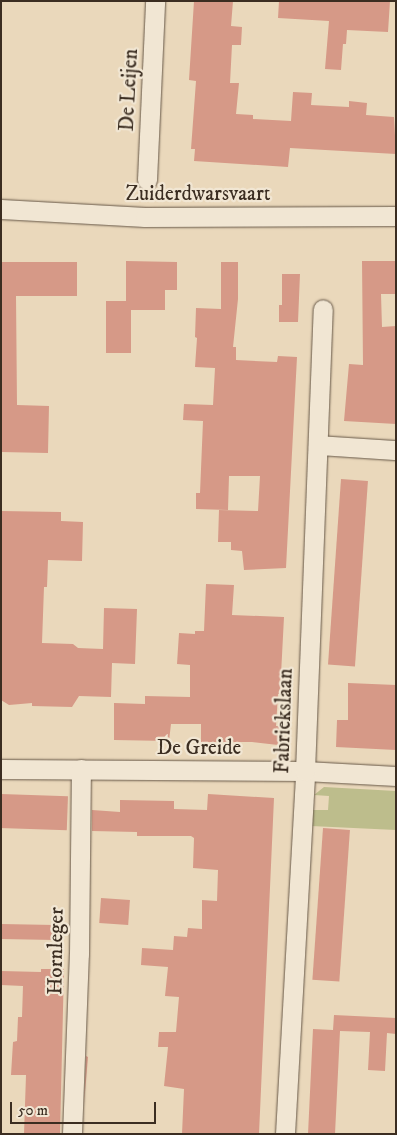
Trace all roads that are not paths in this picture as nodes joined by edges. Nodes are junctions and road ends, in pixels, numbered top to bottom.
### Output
1 (155, 1) edge
2 (147, 180) dead end
3 (1, 209) edge
4 (396, 216) edge
5 (323, 309) dead end
6 (318, 445) junction
7 (396, 450) edge
8 (1, 769) edge
9 (81, 769) junction
10 (305, 771) junction
11 (396, 776) edge
12 (72, 1134) edge
13 (285, 1134) edge

1 - 2 street, De Leijen
3 - 4 street, Zuiderdwarsvaart
5 - 6 street, Fabriekslaan
6 - 7 street
6 - 10 street, Fabriekslaan
8 - 9 street, De Greide
9 - 10 street, De Greide
9 - 12 street, Hornleger
10 - 11 street, De Greide
10 - 13 street, Fabriekslaan

